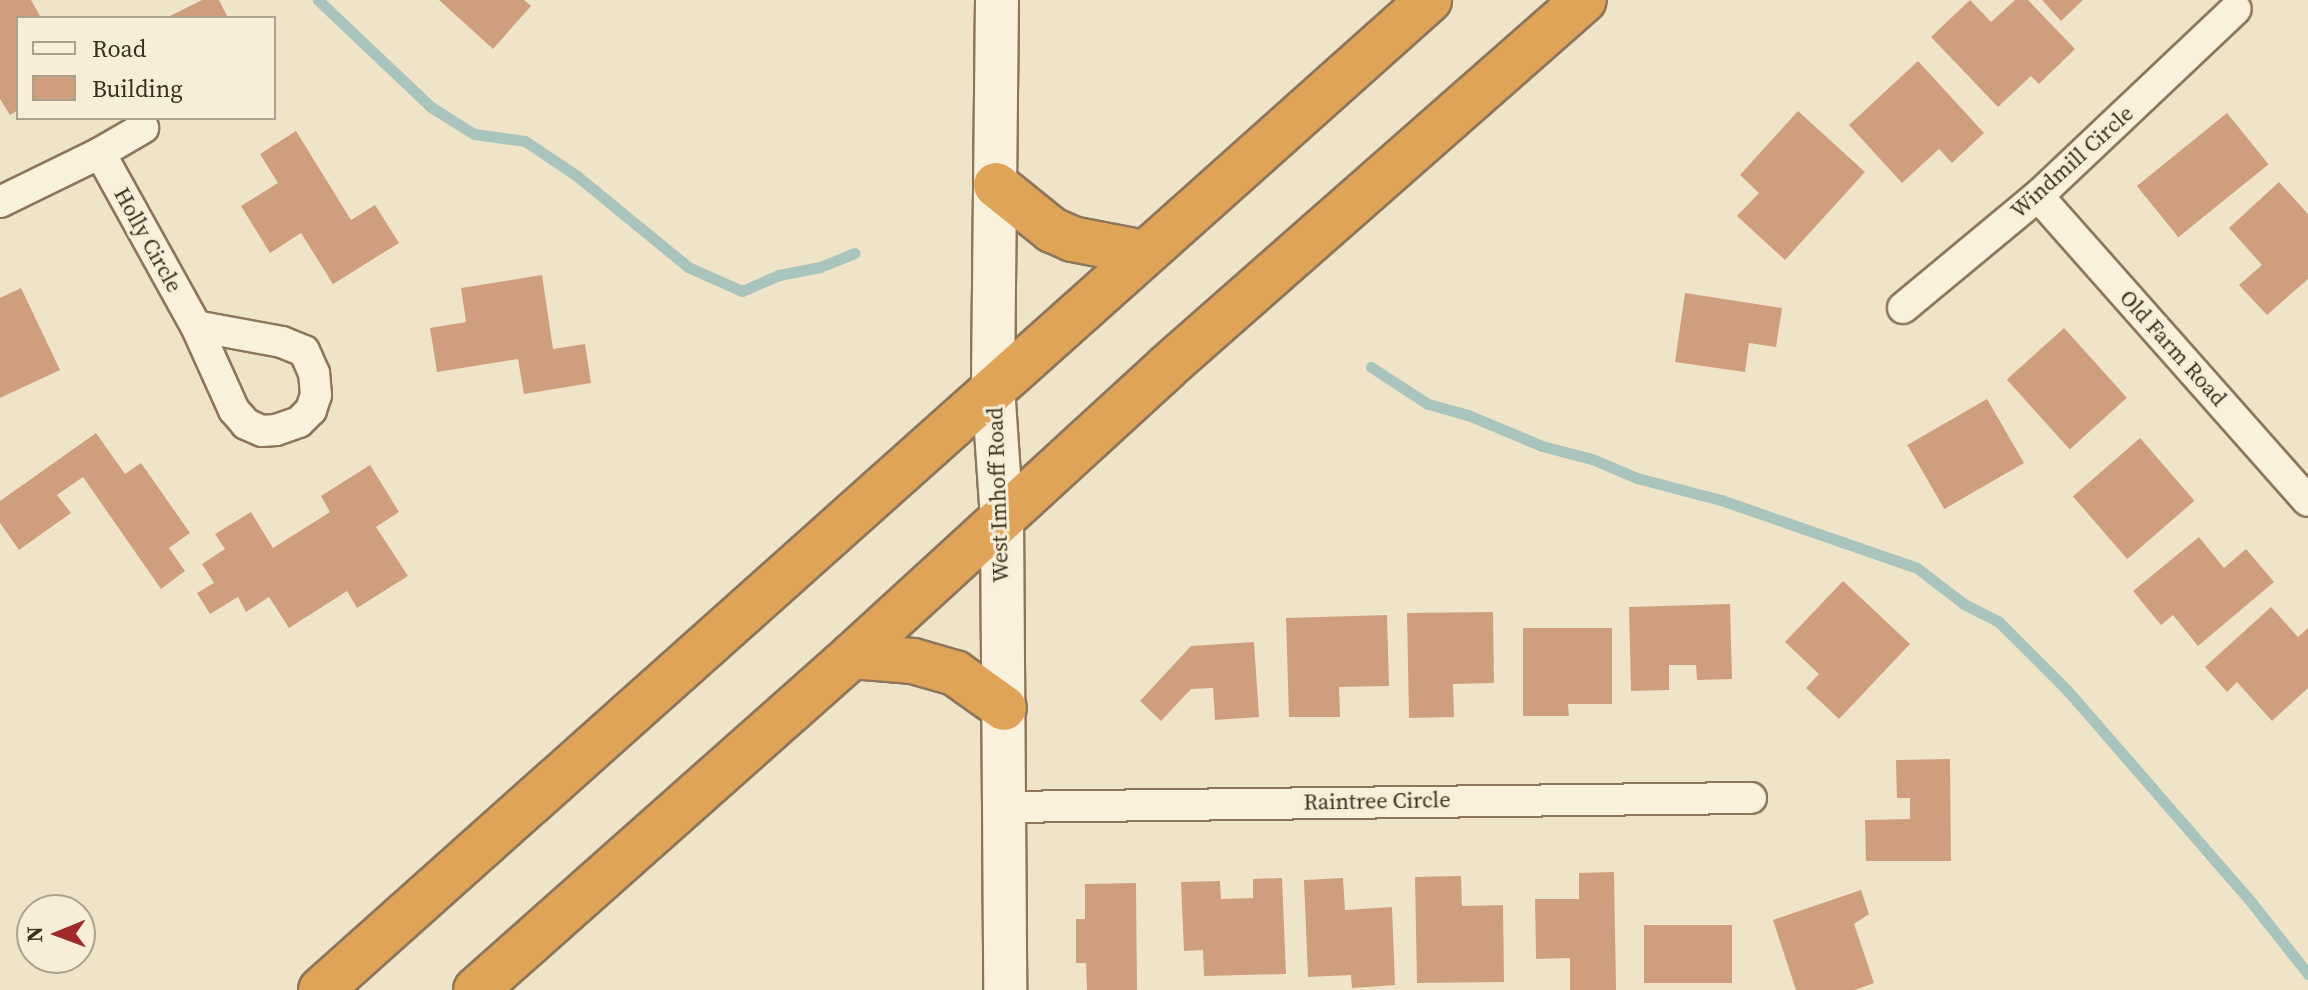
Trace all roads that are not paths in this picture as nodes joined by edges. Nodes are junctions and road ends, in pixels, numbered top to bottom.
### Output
1 (997, 0) edge
2 (1429, 0) edge
3 (1584, 0) edge
4 (2236, 9) dead end
5 (143, 128) dead end
6 (100, 153) junction
7 (996, 185) junction
8 (2038, 196) junction
9 (0, 202) edge
10 (1144, 253) junction
11 (1903, 308) dead end
12 (196, 326) dead end
13 (993, 387) junction
14 (2308, 501) edge
15 (1002, 518) junction
16 (852, 656) junction
17 (1004, 708) junction
18 (1751, 798) dead end
19 (1002, 807) junction
20 (321, 990) edge
21 (476, 990) edge
22 (1005, 990) edge

1 - 7 street, West Imhoff Road
2 - 10 highway
3 - 15 highway
4 - 8 street, Windmill Circle
5 - 6 street
6 - 9 street
6 - 12 street, Holly Circle
7 - 10 highway
7 - 13 street, West Imhoff Road
8 - 11 street, Windmill Circle
8 - 14 street, Old Farm Road
10 - 13 highway
13 - 15 street, West Imhoff Road
13 - 20 highway
15 - 16 highway
15 - 17 street, West Imhoff Road
16 - 17 highway
16 - 21 highway
17 - 19 street, West Imhoff Road
18 - 19 street, Raintree Circle
19 - 22 street, West Imhoff Road

